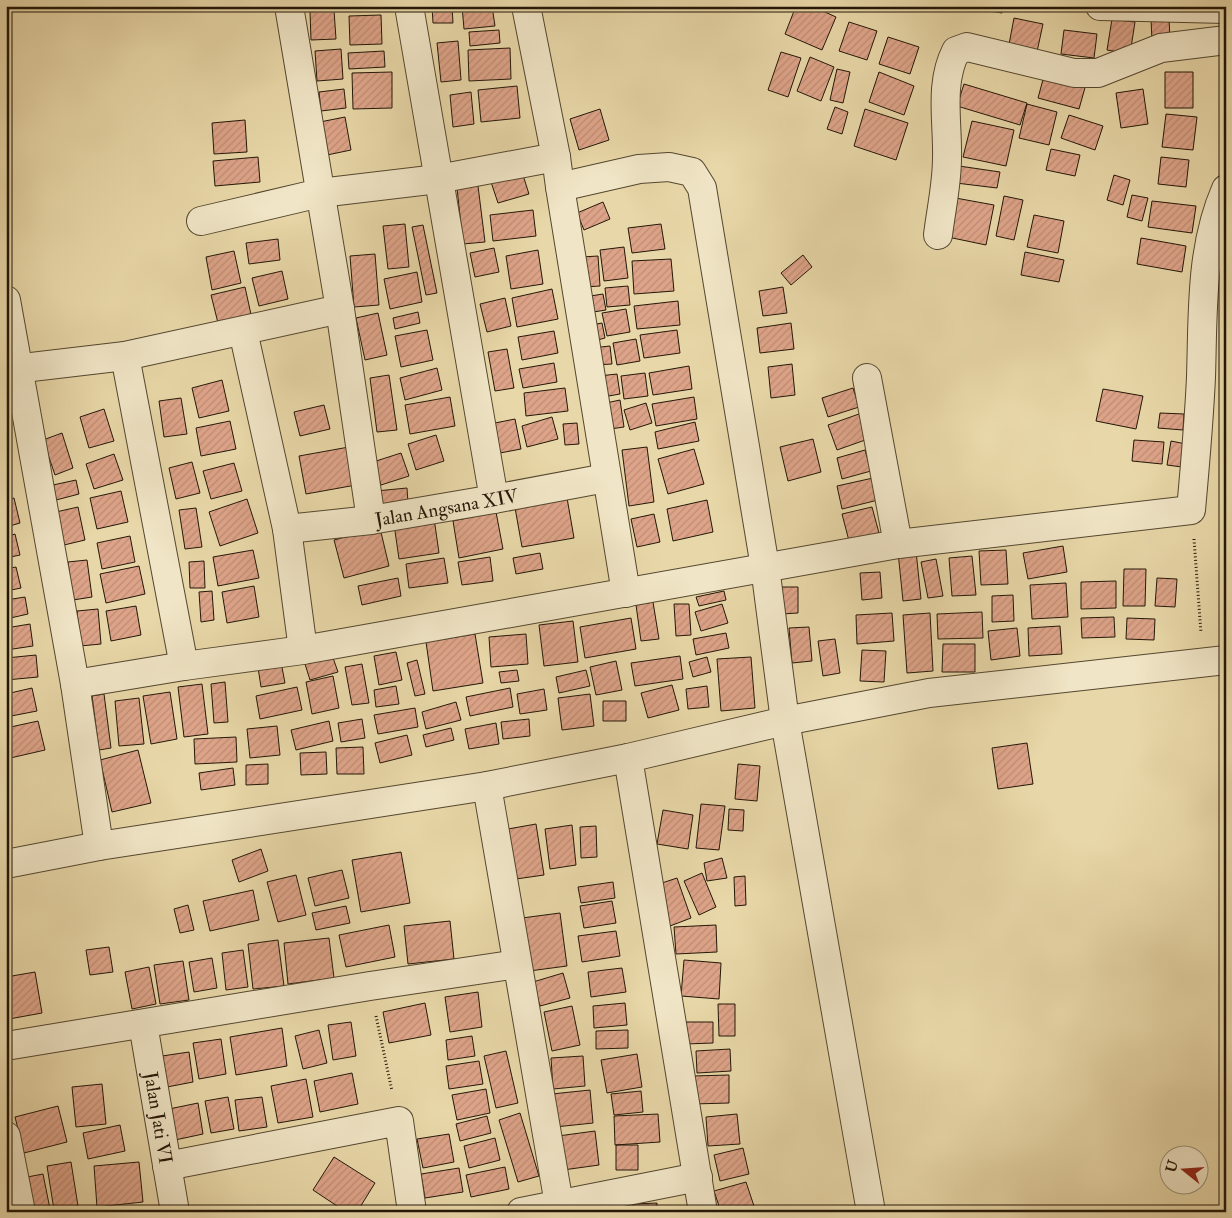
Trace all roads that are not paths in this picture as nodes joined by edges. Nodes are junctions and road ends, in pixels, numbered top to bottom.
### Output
1 (289, 6) edge
2 (410, 6) edge
3 (526, 6) edge
4 (1100, 6) edge
5 (1226, 9) edge
6 (1226, 40) edge
7 (556, 157) junction
8 (438, 179) junction
9 (560, 187) junction
10 (1226, 189) edge
11 (320, 193) junction
12 (201, 221) dead end
13 (938, 235) dead end
14 (6, 300) edge
15 (340, 309) junction
16 (243, 331) junction
17 (125, 356) junction
18 (12, 369) edge
19 (866, 378) dead end
20 (606, 478) junction
21 (494, 499) junction
22 (371, 520) junction
23 (287, 529) junction
24 (898, 544) junction
25 (765, 567) junction
26 (626, 593) junction
27 (303, 650) junction
28 (1215, 661) edge
29 (184, 666) junction
30 (74, 684) junction
31 (785, 721) junction
32 (628, 758) junction
33 (486, 786) junction
34 (99, 846) junction
35 (6, 864) edge
36 (517, 964) junction
37 (143, 1024) junction
38 (6, 1046) edge
39 (6, 1136) edge
40 (167, 1166) junction
41 (698, 1177) junction
42 (559, 1204) junction
43 (21, 1212) edge
44 (175, 1212) edge
45 (412, 1212) edge
46 (521, 1212) edge
47 (703, 1212) edge
48 (871, 1212) edge

1 - 11 street
2 - 8 street
3 - 7 street
4 - 5 street
6 - 13 street
7 - 8 street
7 - 9 street
8 - 11 street
8 - 21 street
9 - 20 street
9 - 25 street
10 - 24 street
11 - 12 street
11 - 15 street
14 - 18 street
15 - 16 street
15 - 22 street
16 - 17 street
16 - 23 street
17 - 18 street
17 - 29 street
18 - 30 street
19 - 24 street
20 - 21 street, Jalan Angsana XIV
20 - 26 street
21 - 22 street, Jalan Angsana XIV
22 - 23 street, Jalan Angsana XIV
23 - 27 street
24 - 25 street
25 - 26 street
25 - 31 street
26 - 27 street
27 - 29 street
28 - 31 street
29 - 30 street
30 - 34 street
31 - 32 street
31 - 48 street
32 - 33 street
32 - 41 street
33 - 34 street
33 - 36 street
34 - 35 street
36 - 37 street
36 - 42 street
37 - 38 street
37 - 40 street, Jalan Jati VI
39 - 43 street
40 - 44 street, Jalan Jati VI
40 - 45 street
41 - 42 street
41 - 47 street
42 - 46 street

